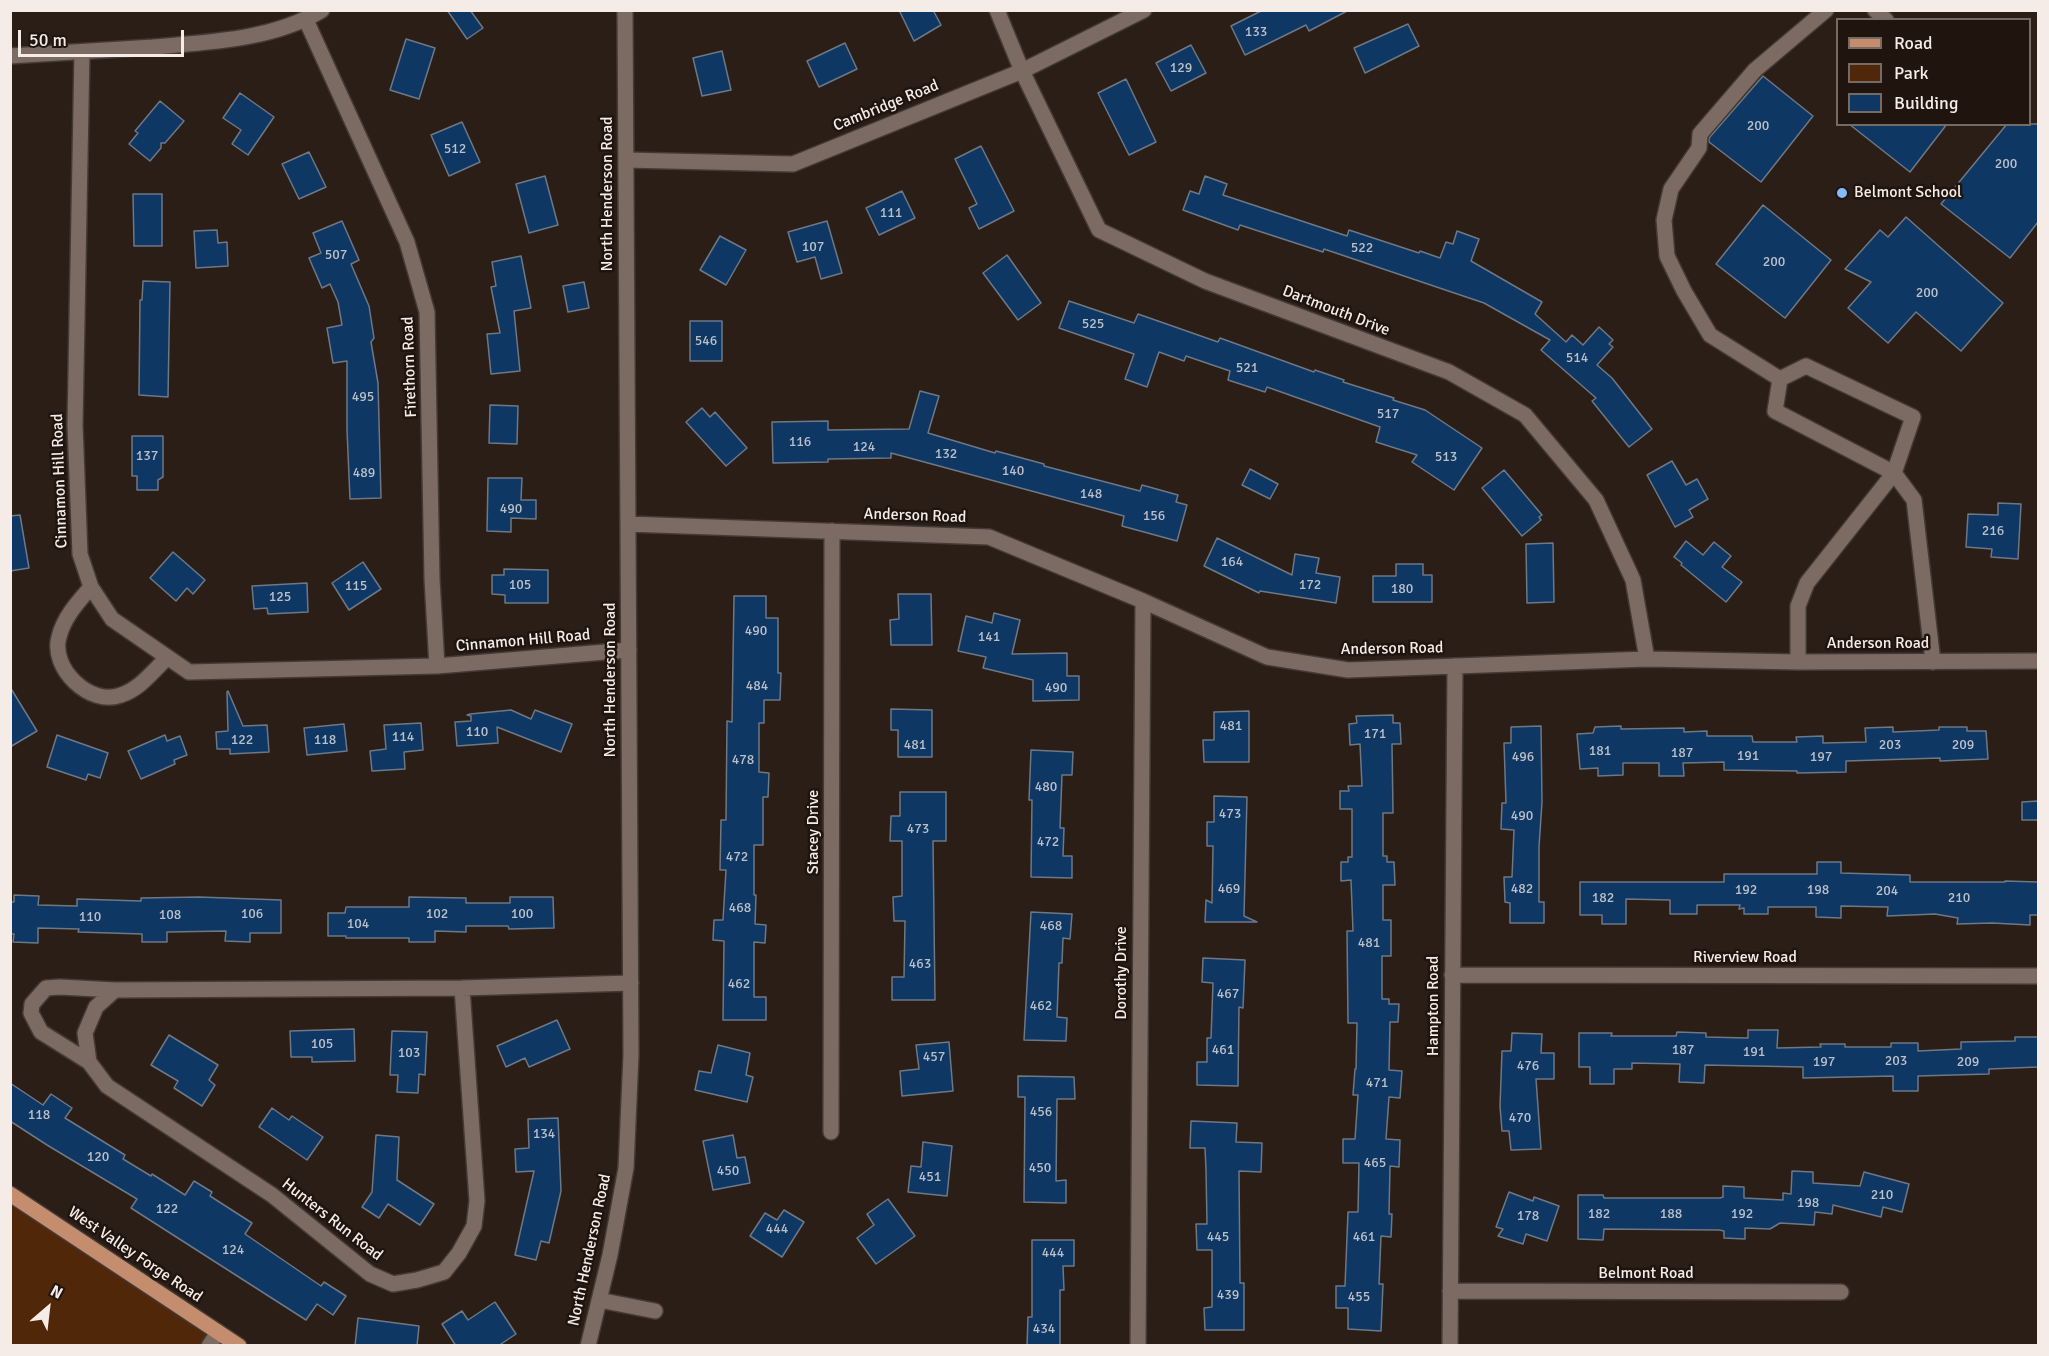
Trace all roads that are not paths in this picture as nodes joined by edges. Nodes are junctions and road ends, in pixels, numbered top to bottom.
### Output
1 (322, 10) edge
2 (625, 10) edge
3 (997, 10) edge
4 (1144, 10) edge
5 (1826, 10) edge
6 (306, 20) junction
7 (82, 52) junction
8 (10, 56) edge
9 (1022, 71) junction
10 (626, 160) junction
11 (1780, 379) junction
12 (1894, 473) junction
13 (628, 524) junction
14 (832, 531) junction
15 (91, 587) junction
16 (1143, 601) junction
17 (629, 650) junction
18 (167, 658) junction
19 (1647, 659) junction
20 (2038, 661) edge
21 (1798, 662) junction
22 (1933, 662) junction
23 (436, 666) junction
24 (1455, 666) junction
25 (1452, 975) junction
26 (2038, 976) edge
27 (631, 983) junction
28 (462, 988) junction
29 (115, 990) junction
30 (89, 1062) junction
31 (831, 1132) dead end
32 (10, 1194) edge
33 (1450, 1291) junction
34 (1841, 1292) dead end
35 (599, 1300) junction
36 (655, 1311) dead end
37 (218, 1332) junction
38 (209, 1346) edge
39 (239, 1346) edge
40 (588, 1346) edge
41 (1138, 1346) edge
42 (1450, 1346) edge

1 - 6 street
2 - 10 street, North Henderson Road
3 - 9 street, Dartmouth Drive
4 - 9 street, Cambridge Road
5 - 11 street
6 - 7 street
6 - 23 street, Firethorn Road
7 - 8 street
7 - 15 street, Cinnamon Hill Road
9 - 10 street, Cambridge Road
9 - 19 street, Dartmouth Drive
10 - 13 street, North Henderson Road
11 - 12 street
11 - 12 street
12 - 21 street
12 - 22 street
13 - 14 street, Anderson Road
13 - 17 street, North Henderson Road
14 - 16 street, Anderson Road
14 - 31 street, Stacey Drive
15 - 18 street, Cinnamon Hill Road
15 - 18 street
16 - 24 street, Anderson Road
16 - 41 street, Dorothy Drive
17 - 23 street, Cinnamon Hill Road
17 - 27 street, North Henderson Road
18 - 23 street, Cinnamon Hill Road
19 - 21 street, Anderson Road
19 - 24 street, Anderson Road
20 - 22 street, Anderson Road
21 - 22 street, Anderson Road
24 - 25 street, Hampton Road
25 - 26 street, Riverview Road
25 - 33 street, Hampton Road
27 - 28 street, Hunters Run Road
27 - 35 street, North Henderson Road
28 - 29 street, Hunters Run Road
28 - 30 street, Hunters Run Road
29 - 30 street, Hunters Run Road
29 - 30 street, Hunters Run Road
32 - 37 main road, West Valley Forge Road
33 - 34 street, Belmont Road
33 - 42 street, Hampton Road
35 - 36 street
35 - 40 street, North Henderson Road
37 - 38 street
37 - 39 main road, West Valley Forge Road

